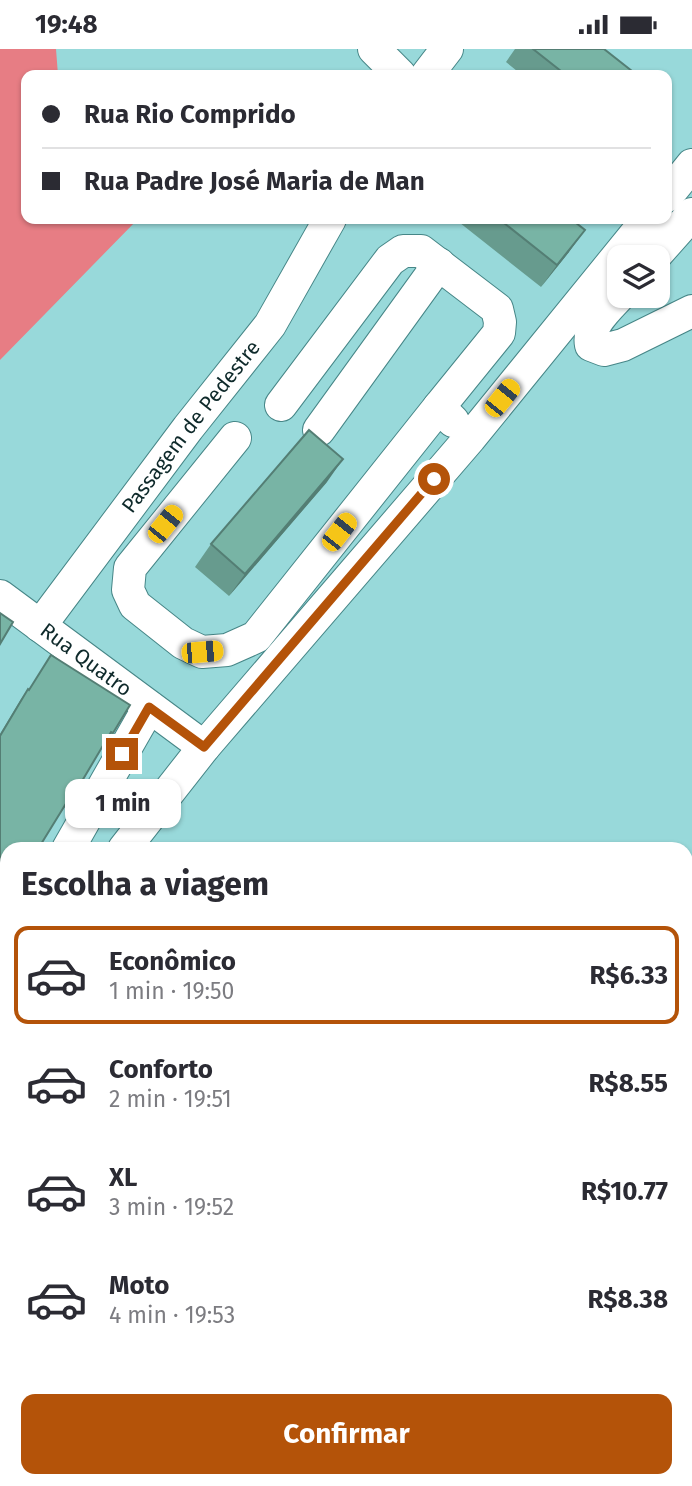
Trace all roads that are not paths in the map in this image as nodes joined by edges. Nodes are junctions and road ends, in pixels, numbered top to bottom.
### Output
1 (374, 49) edge
2 (447, 49) edge
3 (395, 70) edge
4 (430, 70) edge
5 (692, 165) edge
6 (672, 190) edge
7 (692, 214) edge
8 (327, 224) edge
9 (645, 224) edge
10 (665, 245) edge
11 (439, 264) junction
12 (608, 308) edge
13 (692, 311) edge
14 (281, 405) dead end
15 (439, 407) junction
16 (319, 430) dead end
17 (235, 438) dead end
18 (470, 438) junction
19 (0, 596) edge
20 (40, 626) junction
21 (149, 707) junction
22 (204, 747) junction
23 (72, 842) edge
24 (129, 842) edge

1 - 3 street
2 - 4 street
5 - 6 street
7 - 10 street
8 - 20 street, Passagem de Pedestre
9 - 18 street
11 - 14 street
11 - 15 street
11 - 16 street
12 - 13 street
15 - 17 street
15 - 18 street
18 - 22 street
19 - 20 street, Rua Quatro
20 - 21 street, Rua Quatro
21 - 22 street, Rua Quatro
21 - 23 street
22 - 24 street

